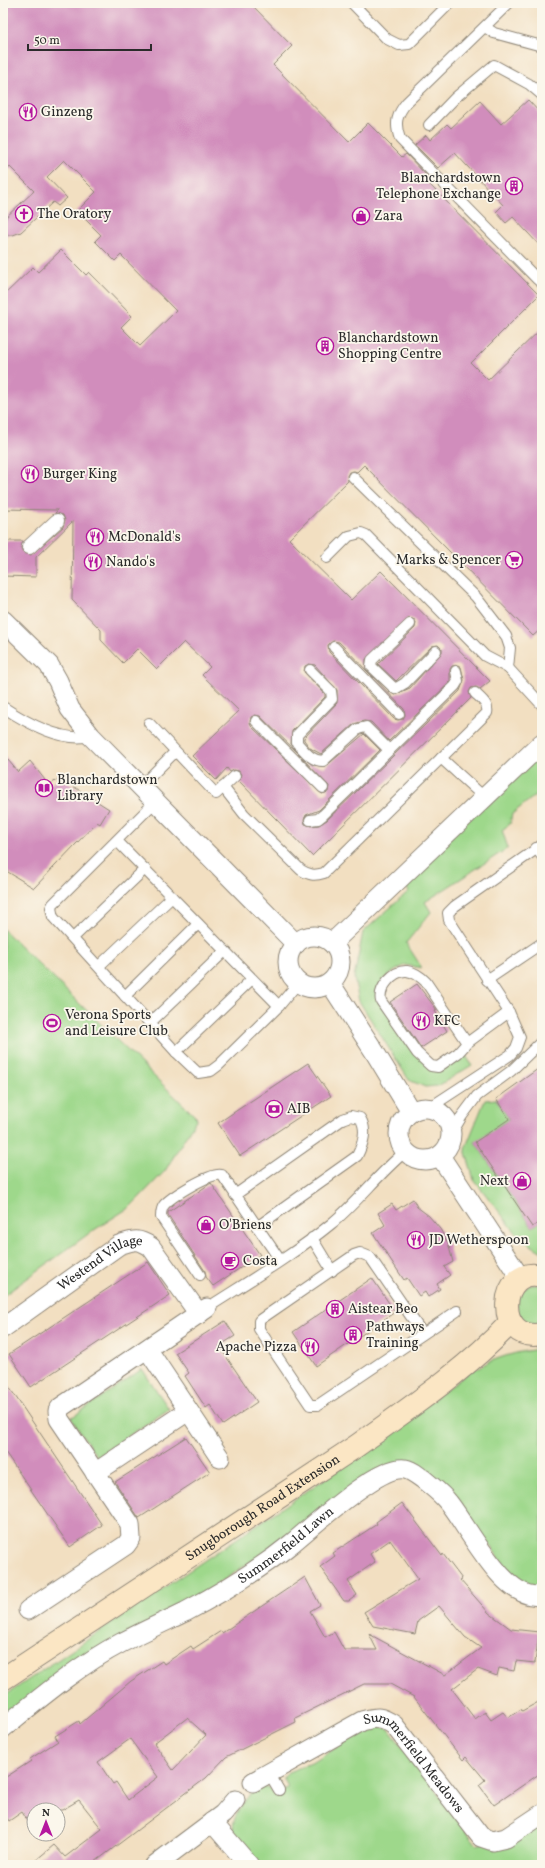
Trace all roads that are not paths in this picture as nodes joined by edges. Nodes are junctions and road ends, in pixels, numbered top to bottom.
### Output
1 (352, 3) edge
2 (450, 3) edge
3 (509, 3) edge
4 (485, 26) junction
5 (542, 46) edge
6 (542, 95) edge
7 (429, 125) dead end
8 (542, 283) edge
9 (353, 477) dead end
10 (57, 521) dead end
11 (30, 548) dead end
12 (327, 558) dead end
13 (3, 620) edge
14 (410, 624) dead end
15 (334, 647) dead end
16 (436, 651) dead end
17 (508, 668) junction
18 (310, 670) dead end
19 (456, 671) dead end
20 (475, 693) dead end
21 (542, 705) edge
22 (3, 707) edge
23 (399, 714) dead end
24 (256, 721) dead end
25 (150, 723) dead end
26 (91, 736) junction
27 (542, 744) edge
28 (389, 750) junction
29 (175, 752) junction
30 (441, 758) junction
31 (234, 776) dead end
32 (140, 787) junction
33 (223, 787) junction
34 (323, 788) dead end
35 (485, 798) junction
36 (155, 802) junction
37 (310, 820) dead end
38 (117, 841) junction
39 (540, 850) edge
40 (145, 869) junction
41 (172, 897) junction
42 (198, 924) junction
43 (73, 938) junction
44 (542, 943) edge
45 (296, 944) junction
46 (332, 944) junction
47 (225, 951) junction
48 (99, 966) junction
49 (252, 979) junction
50 (487, 980) junction
51 (298, 983) junction
52 (330, 983) junction
53 (125, 996) junction
54 (279, 1006) junction
55 (509, 1012) junction
56 (150, 1023) junction
57 (542, 1040) edge
58 (464, 1046) junction
59 (176, 1052) junction
60 (429, 1108) junction
61 (411, 1112) junction
62 (452, 1134) junction
63 (406, 1151) junction
64 (440, 1156) junction
65 (235, 1195) junction
66 (257, 1227) junction
67 (312, 1238) junction
68 (280, 1260) junction
69 (332, 1270) junction
70 (200, 1275) dead end
71 (542, 1276) edge
72 (520, 1279) junction
73 (203, 1311) junction
74 (457, 1311) dead end
75 (511, 1322) junction
76 (3, 1328) edge
77 (423, 1334) junction
78 (542, 1334) edge
79 (148, 1350) junction
80 (188, 1411) junction
81 (220, 1458) dead end
82 (96, 1473) junction
83 (542, 1595) edge
84 (28, 1610) dead end
85 (3, 1679) edge
86 (3, 1728) edge
87 (269, 1772) junction
88 (253, 1782) dead end
89 (279, 1790) dead end
90 (235, 1800) dead end
91 (542, 1814) edge
92 (212, 1822) junction
93 (155, 1865) edge
94 (249, 1865) edge

1 - 2 lane
3 - 4 lane
4 - 5 lane
4 - 8 lane
6 - 7 lane
9 - 17 lane
10 - 11 street
12 - 17 lane
13 - 26 street
14 - 16 lane
15 - 23 lane
17 - 21 lane
18 - 28 lane
19 - 28 lane
20 - 30 lane
22 - 26 lane
24 - 34 lane
25 - 29 lane
26 - 32 street
27 - 35 street
28 - 37 lane
29 - 32 lane
29 - 33 lane
30 - 33 lane
30 - 35 lane
31 - 33 lane
32 - 36 street
35 - 46 street
36 - 38 lane
36 - 45 street
38 - 40 lane
38 - 43 lane
39 - 50 lane
40 - 41 lane
40 - 43 lane
41 - 42 lane
41 - 48 lane
42 - 47 lane
42 - 53 lane
43 - 48 lane
44 - 50 lane
45 - 46 street
45 - 51 street
46 - 52 street
47 - 49 lane
47 - 56 lane
48 - 53 lane
49 - 54 lane
49 - 59 lane
50 - 55 lane
51 - 52 street
51 - 54 lane
52 - 61 street
53 - 56 lane
54 - 59 lane
55 - 58 lane
55 - 60 lane
56 - 59 lane
57 - 62 lane
58 - 58 lane
60 - 61 street
60 - 62 street
61 - 63 street
62 - 64 street
63 - 64 street
63 - 67 lane
64 - 72 street
65 - 66 lane
65 - 66 lane
65 - 70 lane
66 - 68 lane
67 - 68 lane
67 - 69 lane
68 - 73 lane
69 - 77 lane
69 - 77 lane
71 - 72 main road
72 - 75 main road
73 - 76 street, Westend Village
73 - 79 street
74 - 77 lane
75 - 78 main road
75 - 85 main road, Snugborough Road Extension
79 - 80 street
79 - 82 street
80 - 81 street
80 - 82 street
82 - 84 street
83 - 86 street, Summerfield Lawn
87 - 88 street, Summerfield Meadows
87 - 89 lane
87 - 91 street, Summerfield Meadows
90 - 92 street
92 - 93 street
92 - 94 street

